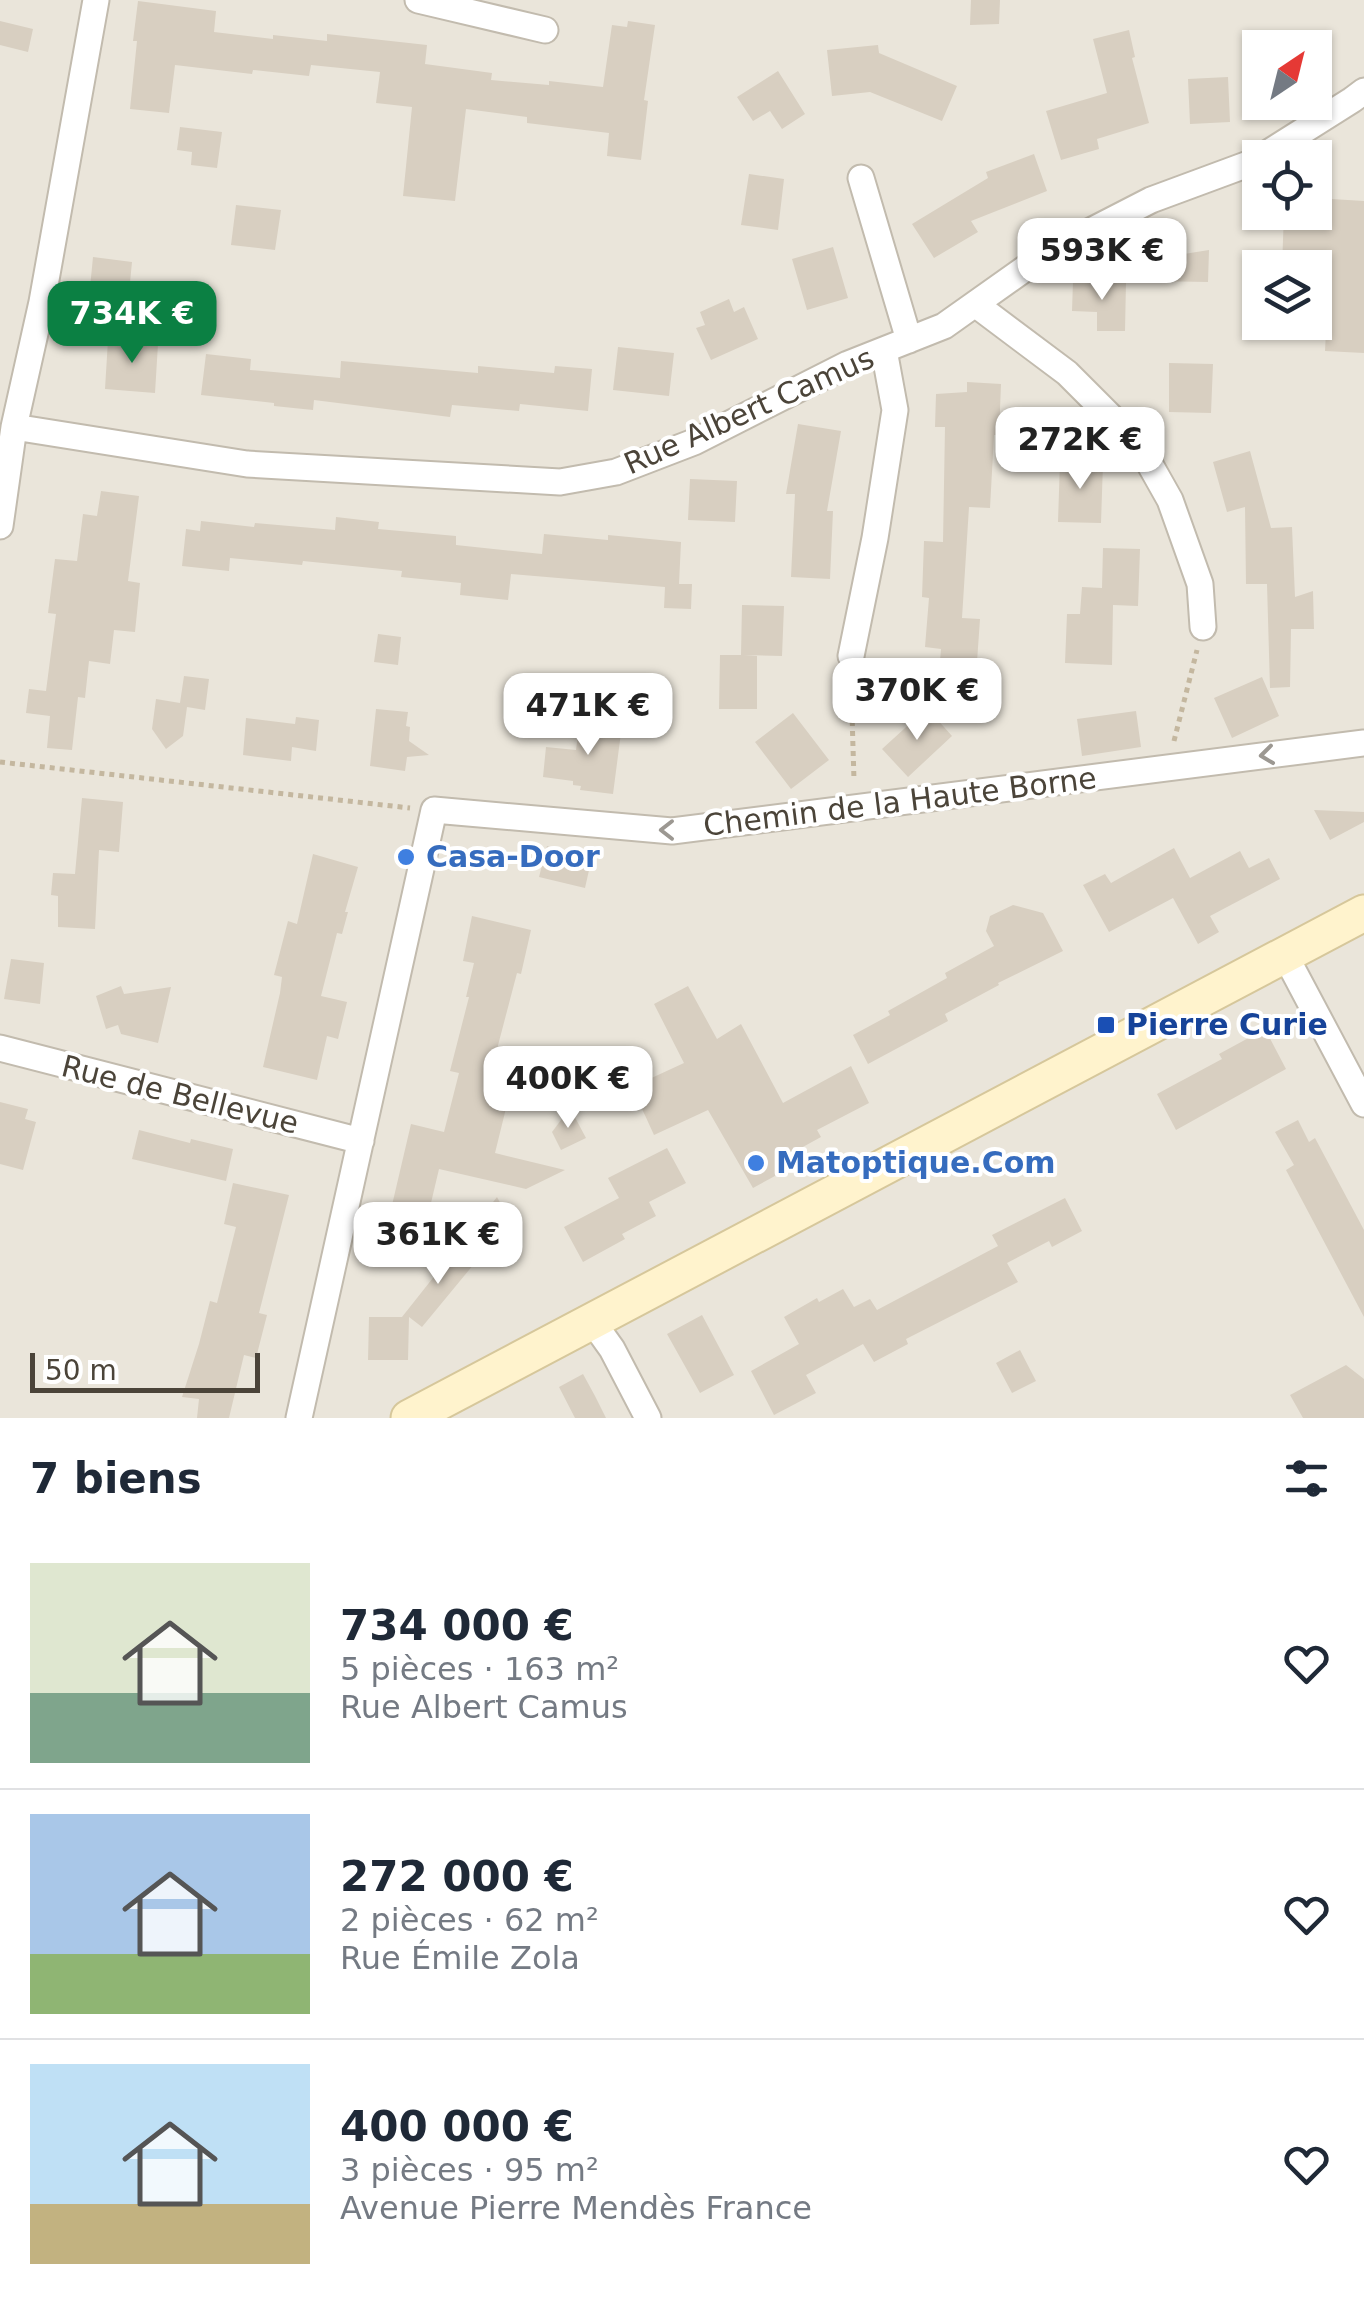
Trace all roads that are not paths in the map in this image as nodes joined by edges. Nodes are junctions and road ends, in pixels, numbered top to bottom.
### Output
1 (96, 0) edge
2 (418, 0) edge
3 (545, 30) dead end
4 (1364, 91) edge
5 (1289, 140) edge
6 (1242, 166) edge
7 (861, 178) dead end
8 (975, 304) junction
9 (909, 340) junction
10 (884, 350) junction
11 (14, 426) junction
12 (0, 526) edge
13 (1203, 627) road end
14 (850, 656) road end
15 (1364, 743) edge
16 (1364, 913) edge
17 (1285, 955) junction
18 (0, 1048) edge
19 (1364, 1104) edge
20 (361, 1141) junction
21 (592, 1321) junction
22 (299, 1418) edge
23 (409, 1418) edge
24 (648, 1418) edge

1 - 11 street
2 - 3 street
4 - 5 street, Rue Albert Camus
6 - 8 street, Rue Albert Camus
7 - 9 street
8 - 9 street, Rue Albert Camus
8 - 13 street
9 - 10 street, Rue Albert Camus
10 - 11 street, Rue Albert Camus
10 - 14 street
11 - 12 street
15 -> 20 street, Chemin de la Haute Borne
16 - 17 main road
17 - 19 street
17 - 21 main road
18 - 20 street, Rue de Bellevue
20 - 22 street
21 - 23 main road
21 - 24 street

